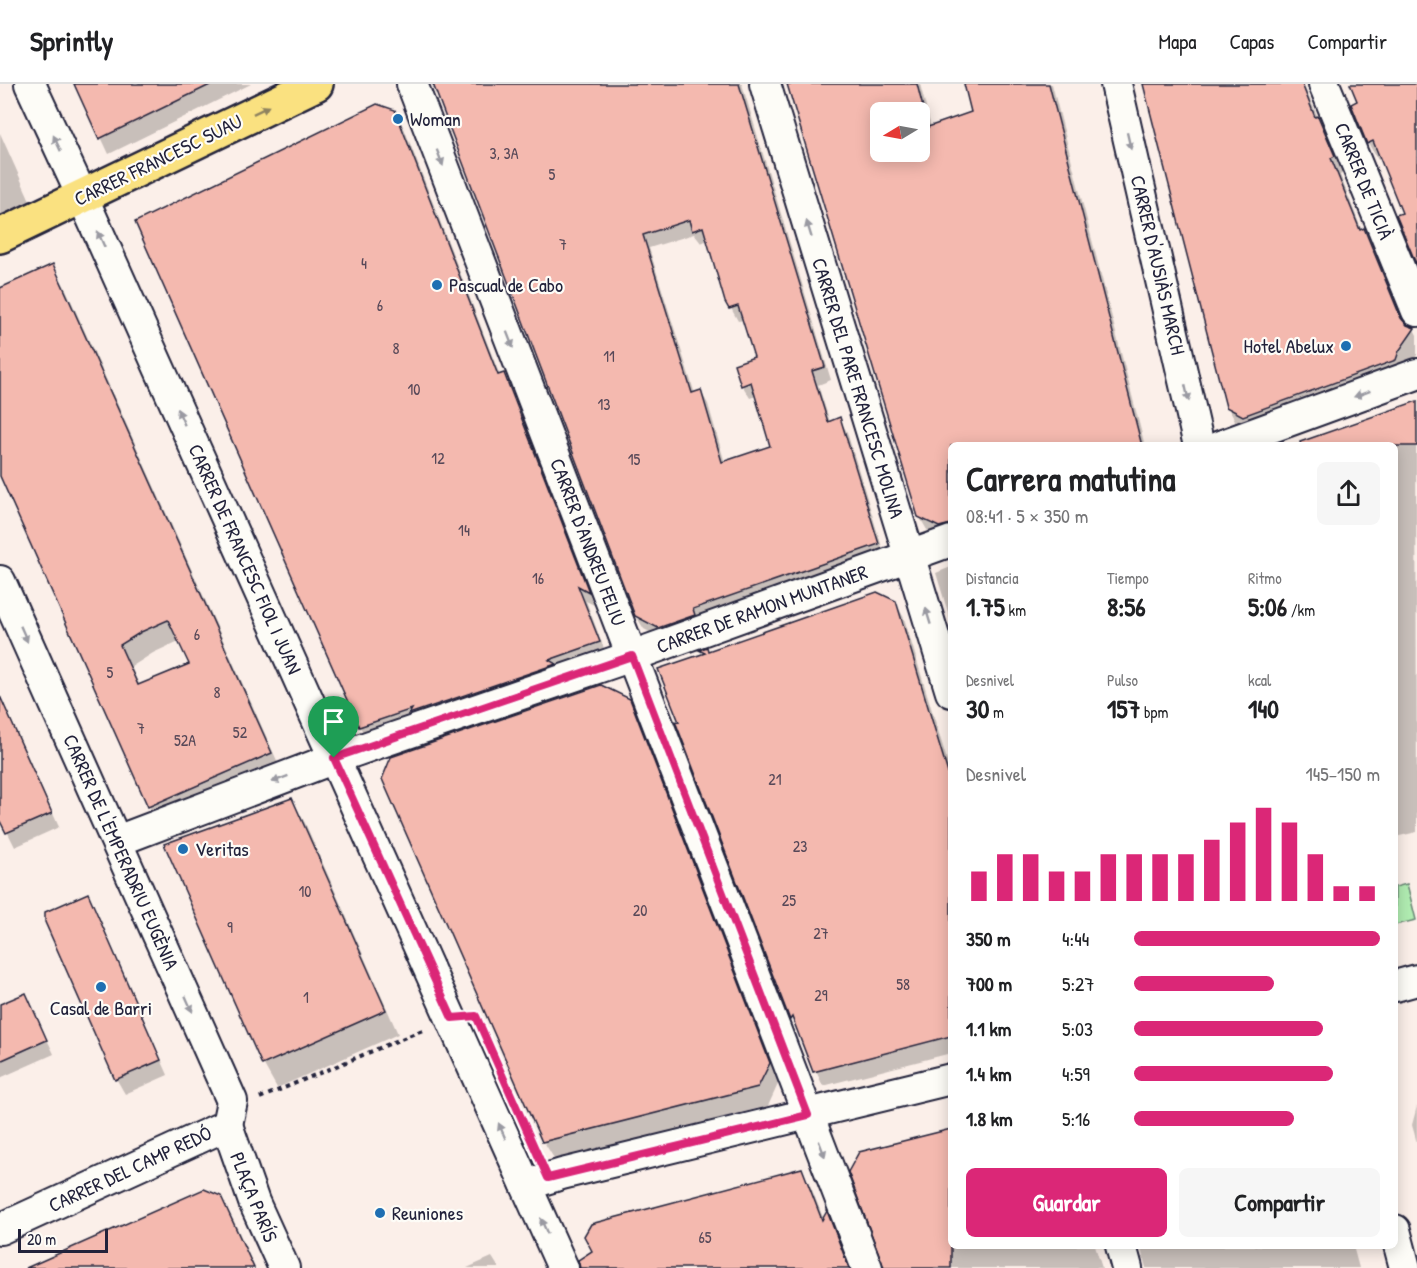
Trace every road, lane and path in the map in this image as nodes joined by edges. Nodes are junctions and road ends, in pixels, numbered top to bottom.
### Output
1 (30, 84) edge
2 (316, 84) edge
3 (412, 84) edge
4 (765, 84) edge
5 (1116, 84) edge
6 (1324, 84) edge
7 (82, 196) junction
8 (0, 236) edge
9 (1417, 311) edge
10 (1417, 374) edge
11 (1198, 442) edge
12 (1231, 442) edge
13 (948, 542) edge
14 (909, 556) junction
15 (0, 581) edge
16 (632, 656) junction
17 (948, 682) edge
18 (334, 758) junction
19 (117, 841) junction
20 (1417, 980) edge
21 (1398, 985) edge
22 (452, 1018) junction
23 (948, 1080) edge
24 (254, 1093) dead end
25 (808, 1115) junction
26 (226, 1125) junction
27 (526, 1185) junction
28 (0, 1228) edge
29 (1398, 1241) edge
30 (1122, 1249) edge
31 (284, 1268) edge
32 (563, 1268) edge
33 (867, 1268) edge
34 (1127, 1268) edge
35 (1405, 1268) edge

7 -> 1 street, CARRER DE FRANCESC FIOL I JUAN
7 -> 2 main road, CARRER FRANCESC SUAU
3 -> 16 street, CARRER D'ANDREU FELIU
14 -> 4 street, CARRER DEL PARE FRANCESC MOLINA
5 -> 11 street, CARRER D'AUSIÀS MARCH
6 - 9 street, CARRER DE TICIÀ
7 - 8 main road, CARRER FRANCESC SUAU
18 -> 7 street, CARRER DE FRANCESC FIOL I JUAN
10 -> 12 street
13 - 14 street, CARRER DE RAMON MUNTANER
14 - 16 street, CARRER DE RAMON MUNTANER
17 -> 14 street, CARRER DEL PARE FRANCESC MOLINA
15 -> 19 street, CARRER DE L'EMPERADRIU EUGÈNIA
16 - 18 street, CARRER DE RAMON MUNTANER
16 - 25 street, CARRER D'ANDREU FELIU
18 -> 19 street
18 - 22 street, CARRER DE FRANCESC FIOL I JUAN
19 -> 26 street, CARRER DE L'EMPERADRIU EUGÈNIA
20 - 21 street
22 - 24 path
27 -> 22 street, CARRER DE FRANCESC FIOL I JUAN
23 - 25 street
25 - 27 street
25 -> 33 street, CARRER D'ANDREU FELIU
26 - 28 street, CARRER DEL CAMP REDÓ
26 - 31 street, PLAÇA PARÍS
32 -> 27 street, CARRER DE FRANCESC FIOL I JUAN
29 - 35 street
30 - 34 street

